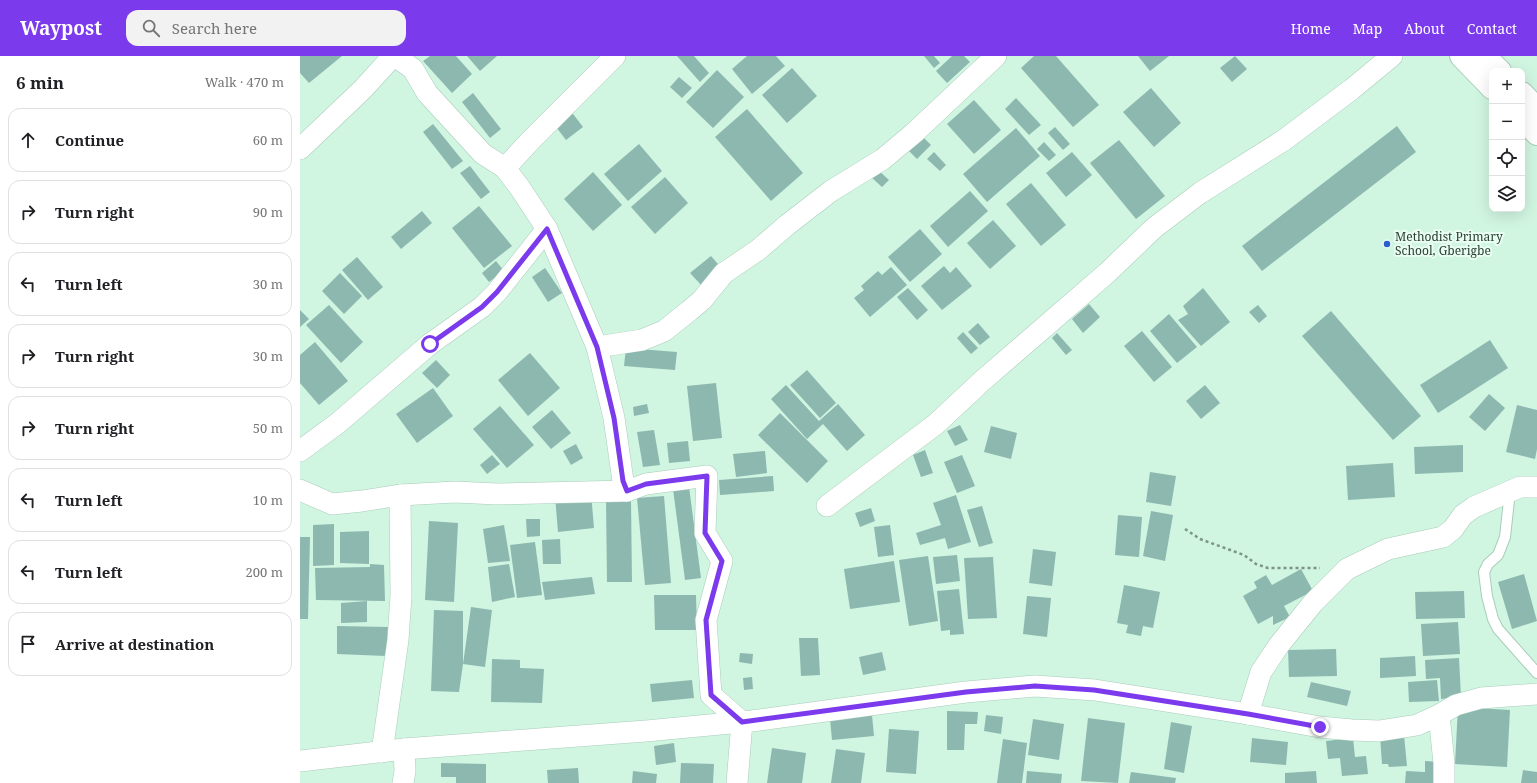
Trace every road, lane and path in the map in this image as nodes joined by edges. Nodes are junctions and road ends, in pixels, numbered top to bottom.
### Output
1 (394, 56) edge
2 (615, 56) edge
3 (996, 56) edge
4 (1392, 56) edge
5 (1461, 56) edge
6 (1486, 56) edge
7 (1497, 68) edge
8 (1489, 85) edge
9 (1525, 96) edge
10 (1537, 109) edge
11 (1525, 121) edge
12 (1537, 134) edge
13 (300, 149) edge
14 (505, 168) junction
15 (547, 229) junction
16 (597, 347) junction
17 (300, 451) edge
18 (1537, 488) edge
19 (300, 490) edge
20 (1510, 490) junction
21 (627, 491) junction
22 (400, 495) junction
23 (827, 506) dead end
24 (1185, 530) dead end
25 (1347, 569) junction
26 (1537, 673) edge
27 (1537, 694) edge
28 (1248, 714) junction
29 (1439, 715) junction
30 (742, 722) junction
31 (404, 750) junction
32 (382, 752) junction
33 (300, 761) edge
34 (403, 783) edge
35 (737, 783) edge
36 (1444, 783) edge

1 - 13 street
1 - 14 street
2 - 14 street
3 - 16 street
4 - 23 street
5 - 8 main road
6 - 7 main road
9 - 10 main road
11 - 12 main road
14 - 15 street
15 - 16 street
15 - 17 street
16 - 21 street
18 - 20 street
19 - 22 street
20 - 25 street
20 - 26 lane
21 - 22 street
21 - 30 street
22 - 32 street
24 - 25 path
25 - 28 street
27 - 29 street
28 - 29 street
28 - 30 street
29 - 36 street
30 - 31 street
30 - 35 street
31 - 32 street
31 - 34 street
32 - 33 street

